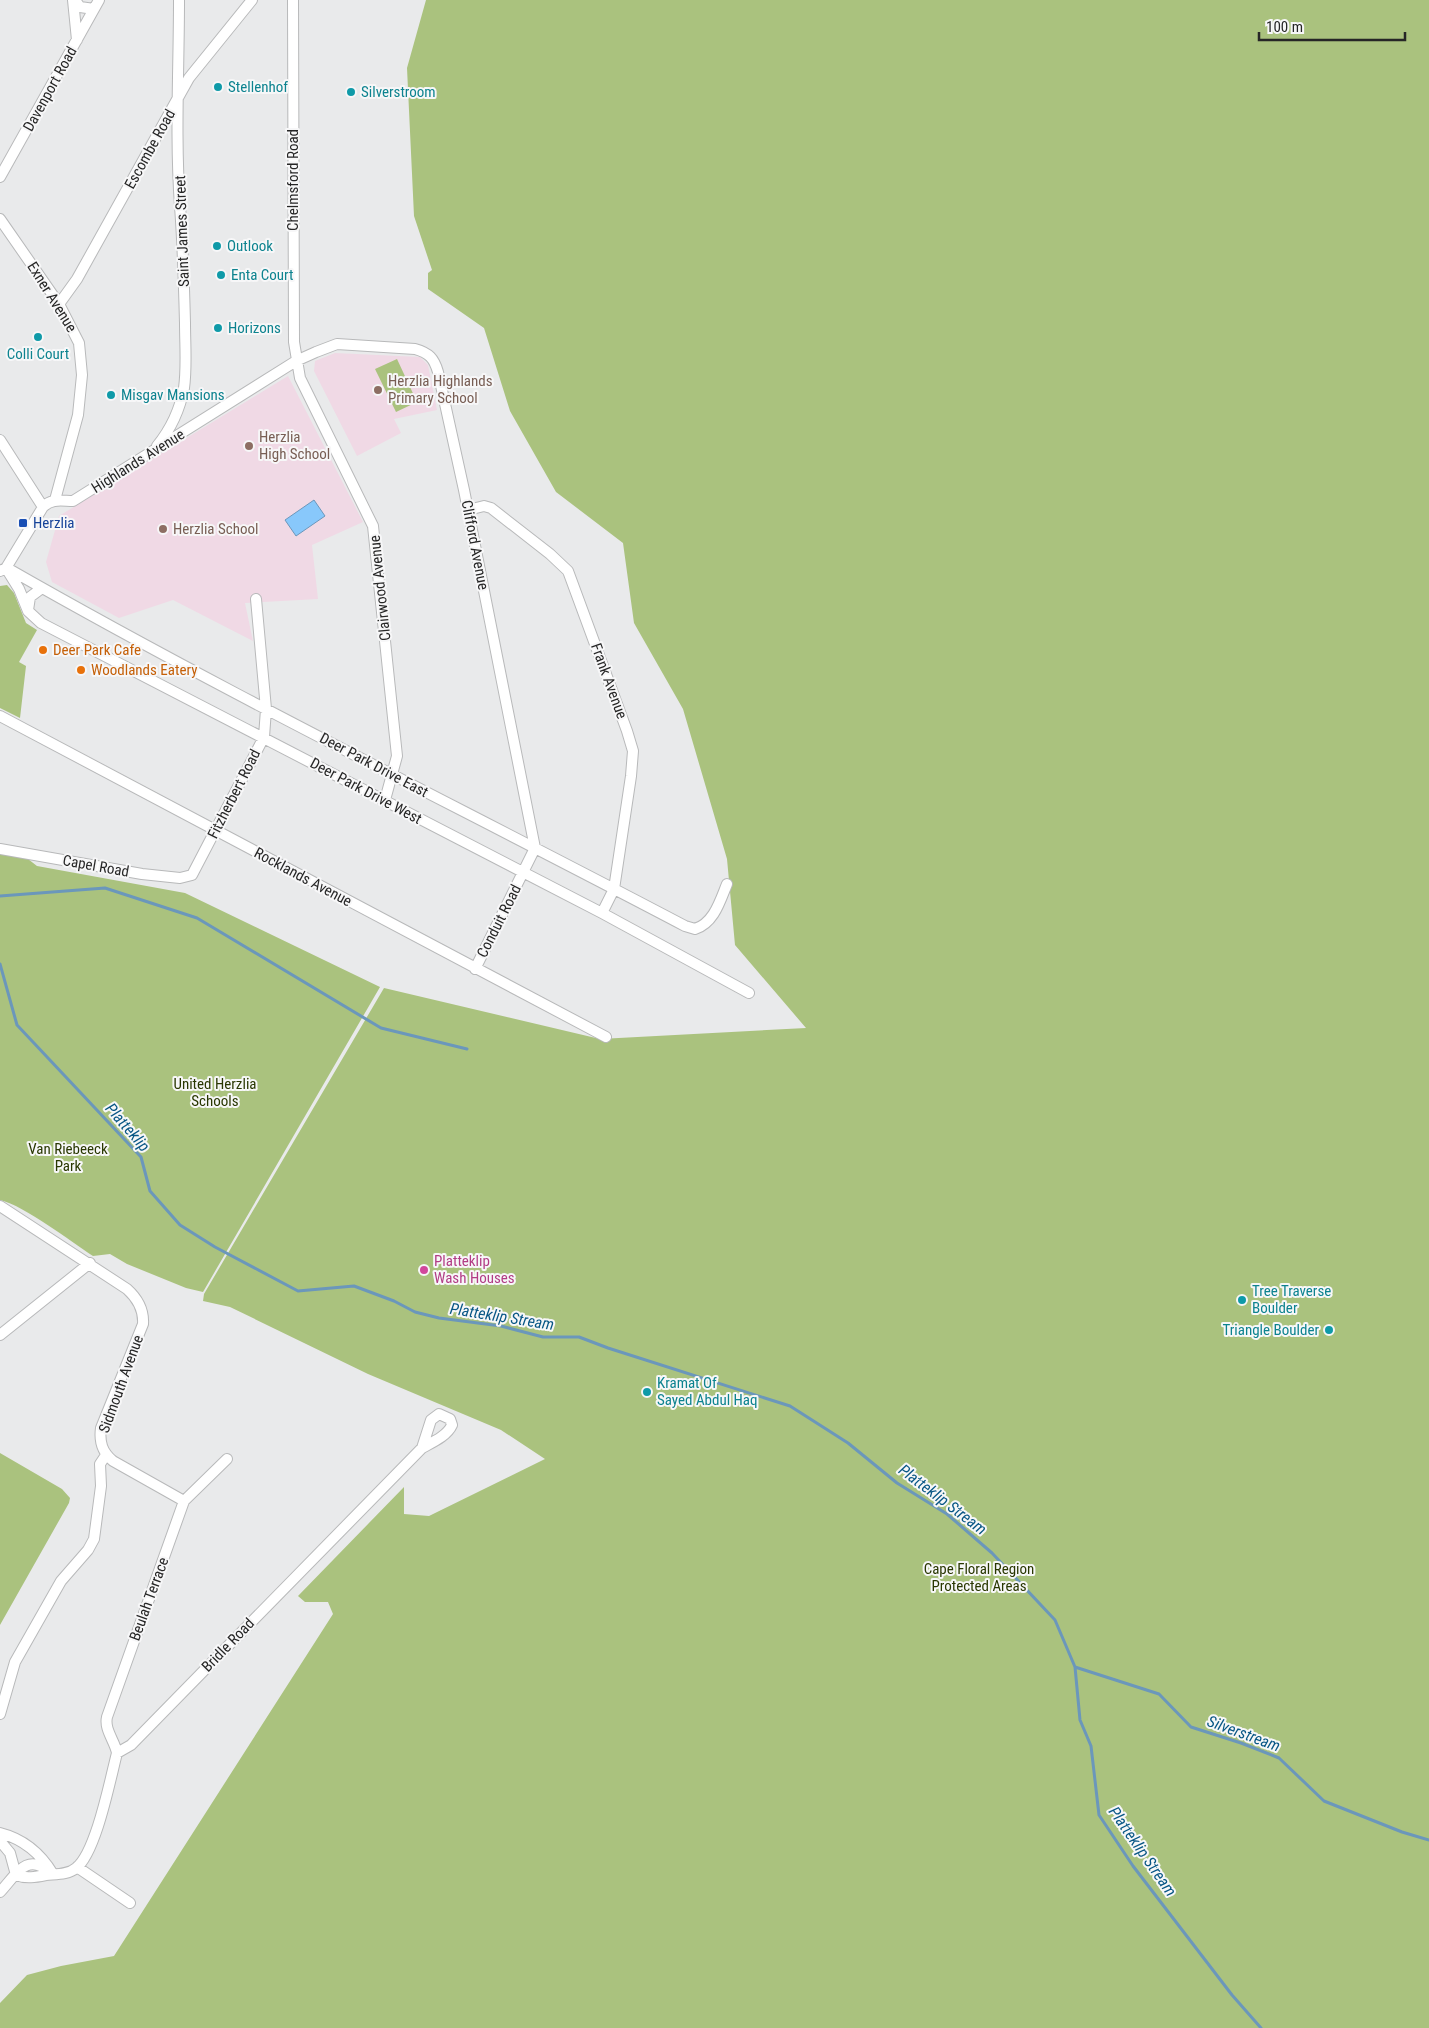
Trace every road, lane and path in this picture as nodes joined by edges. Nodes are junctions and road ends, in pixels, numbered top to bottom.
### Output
1 (74, 0) edge
2 (179, 0) edge
3 (252, 0) edge
4 (293, 0) edge
5 (97, 5) edge
6 (77, 40) junction
7 (179, 98) junction
8 (0, 177) edge
9 (0, 219) edge
10 (59, 304) junction
11 (296, 361) junction
12 (0, 440) edge
13 (152, 453) junction
14 (55, 500) junction
15 (43, 507) junction
16 (468, 510) junction
17 (3, 569) edge
18 (42, 588) junction
19 (256, 599) dead end
20 (28, 611) junction
21 (266, 709) junction
22 (0, 716) edge
23 (264, 737) junction
24 (392, 774) junction
25 (385, 800) junction
26 (216, 830) junction
27 (535, 848) junction
28 (0, 849) edge
29 (524, 873) junction
30 (192, 875) joint
31 (727, 884) dead end
32 (614, 889) junction
33 (602, 913) junction
34 (475, 969) junction
35 (749, 993) dead end
36 (606, 1037) dead end
37 (0, 1206) edge
38 (90, 1264) junction
39 (0, 1335) edge
40 (422, 1448) dead end
41 (106, 1455) junction
42 (227, 1459) dead end
43 (184, 1502) junction
44 (0, 1714) edge
45 (117, 1754) junction
46 (0, 1833) edge
47 (0, 1841) edge
48 (78, 1867) junction
49 (53, 1874) junction
50 (16, 1875) junction
51 (0, 1892) edge
52 (130, 1902) dead end

1 - 5 street
1 - 6 street
2 - 7 street, Saint James Street
3 - 7 street, Escombe Road
4 - 11 street, Chelmsford Road
5 - 6 street, Davenport Road
6 - 8 street, Davenport Road
7 - 10 street, Escombe Road
7 - 13 street, Saint James Street
9 - 10 street, Exner Avenue
10 - 14 street, Exner Avenue
11 - 13 street, Highlands Avenue
11 - 16 street, Clifford Avenue
11 - 24 street, Clairwood Avenue
12 - 15 street
13 - 14 street, Highlands Avenue
14 - 15 street, Highlands Avenue
15 - 17 street, Highlands Avenue
16 - 27 street, Clifford Avenue
16 - 32 street, Frank Avenue
17 - 18 street, Deer Park Drive East
17 - 20 street
18 - 20 street
18 - 21 street, Deer Park Drive East
19 - 21 street, Fitzherbert Road
20 - 23 street, Deer Park Drive West
21 - 23 street, Fitzherbert Road
21 - 24 street, Deer Park Drive East
22 - 26 street, Rocklands Avenue
23 - 25 street, Deer Park Drive West
23 - 26 street, Fitzherbert Road
24 - 25 street, Clairwood Avenue
24 - 27 street, Deer Park Drive East
25 - 29 street, Deer Park Drive West
26 - 30 street, Fitzherbert Road
26 - 34 street, Rocklands Avenue
27 - 29 street
27 - 32 street, Deer Park Drive East
28 - 30 street, Capel Road
29 - 33 street, Deer Park Drive West
29 - 34 street, Conduit Road
31 - 32 street, Deer Park Drive East
32 - 33 street, Frank Avenue
33 - 35 street, Deer Park Drive West
34 - 36 street, Rocklands Avenue
37 - 38 street, Sidmouth Avenue
38 - 39 street
38 - 41 street, Sidmouth Avenue
40 - 45 street, Bridle Road
41 - 43 street, Sidmouth Avenue
41 - 44 street
42 - 43 street, Beulah Terrace
43 - 45 street, Beulah Terrace
45 - 48 street
46 - 49 street
47 - 50 street
48 - 49 street
48 - 52 street
49 - 50 street
50 - 51 street

